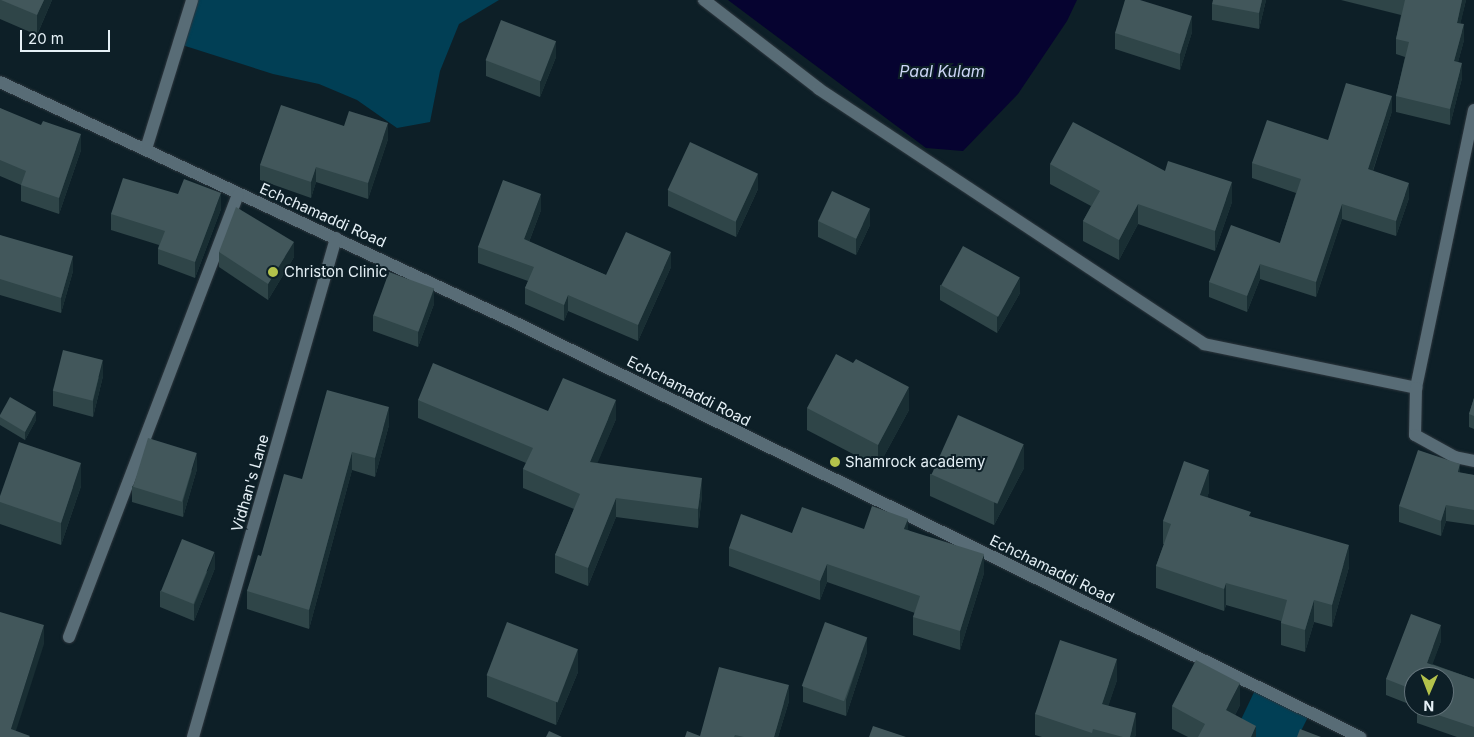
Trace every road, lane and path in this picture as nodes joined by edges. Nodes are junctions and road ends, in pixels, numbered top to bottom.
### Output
1 (192, 0) edge
2 (704, 0) edge
3 (0, 82) edge
4 (1474, 110) edge
5 (146, 149) junction
6 (238, 195) junction
7 (336, 238) junction
8 (1416, 388) junction
9 (1474, 461) edge
10 (69, 637) dead end
11 (193, 737) edge
12 (1360, 737) edge

1 - 5 street
2 - 8 street
3 - 5 street, Echchamaddi Road
4 - 8 street
5 - 6 street, Echchamaddi Road
6 - 7 street, Echchamaddi Road
6 - 10 street
7 - 11 street, Vidhan's Lane
7 - 12 street, Echchamaddi Road
8 - 9 street

